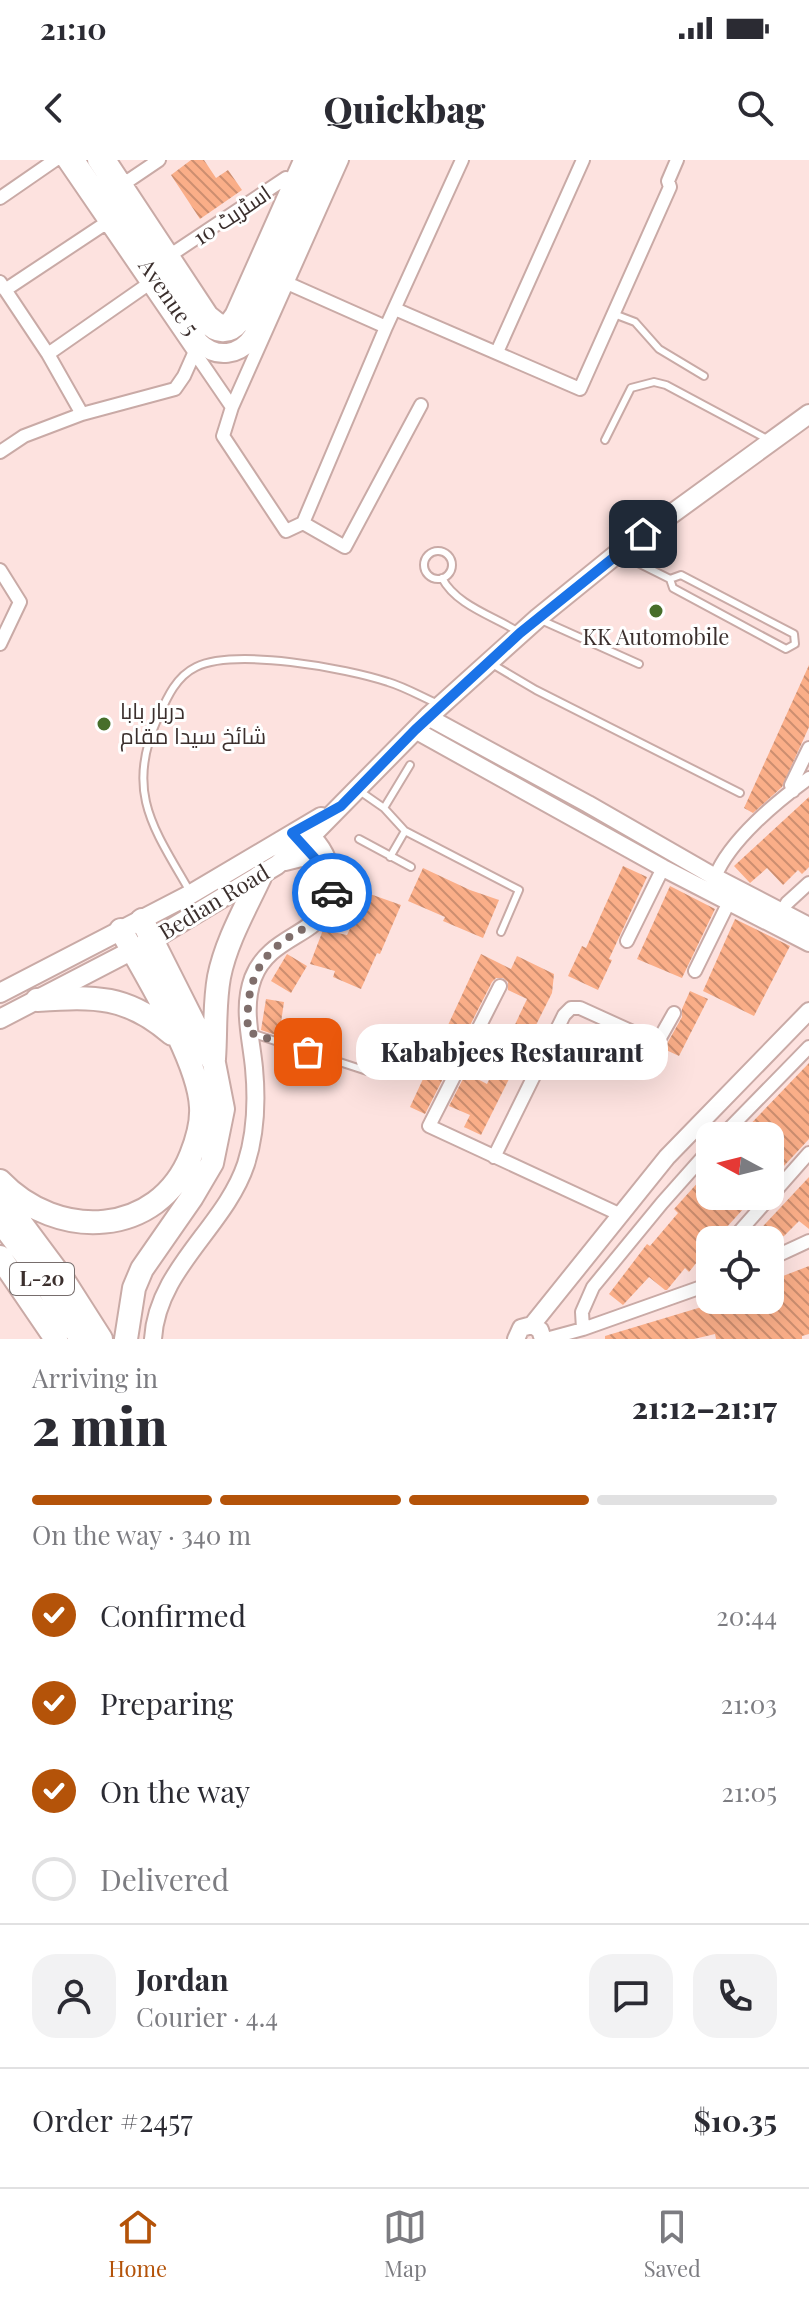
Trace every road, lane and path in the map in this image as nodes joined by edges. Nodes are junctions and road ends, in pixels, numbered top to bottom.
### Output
1 (55, 160) edge
2 (63, 160) edge
3 (75, 160) edge
4 (97, 160) edge
5 (110, 160) edge
6 (159, 160) edge
7 (300, 160) edge
8 (313, 160) edge
9 (331, 160) edge
10 (342, 160) edge
11 (462, 160) edge
12 (583, 160) edge
13 (677, 160) edge
14 (292, 180) junction
15 (125, 183) junction
16 (0, 198) edge
17 (109, 220) junction
18 (172, 254) junction
19 (287, 283) junction
20 (147, 285) junction
21 (3, 286) edge
22 (395, 309) junction
23 (614, 314) junction
24 (386, 327) junction
25 (257, 338) junction
26 (200, 340) junction
27 (497, 352) junction
28 (48, 354) junction
29 (704, 376) dead end
30 (421, 405) dead end
31 (232, 407) junction
32 (82, 414) junction
33 (809, 414) edge
34 (605, 440) dead end
35 (770, 440) junction
36 (0, 452) edge
37 (303, 523) junction
38 (618, 553) junction
39 (0, 570) edge
40 (442, 578) junction
41 (670, 579) junction
42 (538, 618) junction
43 (520, 633) junction
44 (0, 644) edge
45 (489, 663) junction
46 (639, 664) dead end
47 (428, 717) junction
48 (809, 748) edge
49 (410, 765) dead end
50 (809, 778) edge
51 (358, 790) junction
52 (793, 791) junction
53 (740, 793) dead end
54 (588, 804) junction
55 (384, 808) junction
56 (581, 820) junction
57 (405, 831) junction
58 (302, 835) junction
59 (359, 839) dead end
60 (661, 845) junction
61 (390, 857) junction
62 (317, 860) junction
63 (658, 865) junction
64 (411, 867) dead end
65 (269, 871) junction
66 (331, 876) junction
67 (715, 877) junction
68 (809, 883) edge
69 (191, 894) junction
70 (729, 902) junction
71 (781, 913) junction
72 (800, 927) edge
73 (121, 930) joint
74 (501, 932) dead end
75 (142, 937) junction
76 (627, 941) dead end
77 (809, 943) edge
78 (695, 971) dead end
79 (500, 986) dead end
80 (0, 993) edge
81 (37, 1000) junction
82 (809, 1011) edge
83 (674, 1013) dead end
84 (0, 1019) edge
85 (809, 1022) edge
86 (248, 1032) junction
87 (179, 1040) junction
88 (809, 1047) edge
89 (214, 1063) junction
90 (367, 1071) dead end
91 (736, 1122) edge
92 (809, 1153) edge
93 (494, 1157) junction
94 (696, 1165) edge
95 (0, 1181) edge
96 (0, 1195) edge
97 (621, 1215) junction
98 (0, 1221) edge
99 (744, 1226) edge
100 (809, 1241) edge
101 (784, 1253) edge
102 (0, 1257) edge
103 (0, 1270) edge
104 (696, 1289) edge
105 (30, 1299) junction
106 (583, 1329) junction
107 (540, 1333) edge
108 (56, 1339) edge
109 (81, 1339) edge
110 (101, 1339) edge
111 (126, 1339) edge
112 (153, 1339) edge
113 (516, 1339) edge

1 - 16 street
2 - 17 street
3 - 17 main road, Avenue 5
4 - 26 main road, Avenue 5
5 - 15 street
6 - 15 street
7 - 14 street
8 - 26 main road, Avenue 5
9 - 25 main road
10 - 19 street
11 - 22 street
12 - 27 street
13 - 23 street
14 - 18 street, اسٹریٹ 10
14 - 18 street
15 - 18 street
17 - 20 street
17 - 21 street
17 - 26 main road, Avenue 5
19 - 24 street
19 - 25 street
20 - 26 street
20 - 28 street
21 - 28 street
22 - 24 street
22 - 27 street
23 - 27 street
23 - 29 lane
24 - 37 street
25 - 26 main road, Avenue 5
25 - 31 street
26 - 31 street
26 - 32 street
28 - 32 street
30 - 37 street
31 - 37 street
32 - 36 street
33 - 35 main road, Bedian Road
34 - 35 lane
35 - 38 main road, Bedian Road
38 - 41 lane
38 - 42 main road, Bedian Road
39 - 44 street
40 - 40 lane
40 - 43 lane
41 - 41 lane
42 - 43 main road, Bedian Road
42 - 46 lane
43 - 45 main road, Bedian Road
45 - 47 main road, Bedian Road
45 - 53 lane
47 - 51 main road, Bedian Road
47 - 54 street
47 - 56 street
47 - 69 lane
48 - 52 street
49 - 55 lane
50 - 52 street
51 - 55 lane
51 - 58 main road, Bedian Road
52 - 67 street
54 - 56 street
54 - 60 street
55 - 57 lane
56 - 63 street
57 - 61 lane
57 - 74 lane
58 - 62 street
58 - 65 main road, Bedian Road
58 - 66 street
58 - 69 main road
59 - 61 lane
60 - 63 street
60 - 67 street
61 - 64 lane
62 - 65 main road
62 - 66 street
63 - 70 street
63 - 76 street
65 - 75 main road, Bedian Road
65 - 89 highway
66 - 86 street
67 - 71 street
68 - 71 street
69 - 75 main road
70 - 72 street
70 - 78 street
71 - 72 street
72 - 77 street
73 - 75 highway
73 - 80 main road
75 - 81 main road, Bedian Road
75 - 87 highway
75 - 89 highway
79 - 93 street
81 - 84 main road, Bedian Road
81 - 87 highway
82 - 97 street
83 - 93 street
85 - 107 street
86 - 90 lane
86 - 112 street
87 - 95 highway
88 - 91 street
89 - 111 highway
92 - 99 street
93 - 97 street
94 - 106 street
96 - 110 highway
97 - 107 street
98 - 109 highway, L-20
100 - 101 street
102 - 105 highway, L-20
103 - 105 highway
104 - 106 street
105 - 108 highway, L-20
106 - 107 street
107 - 113 street

